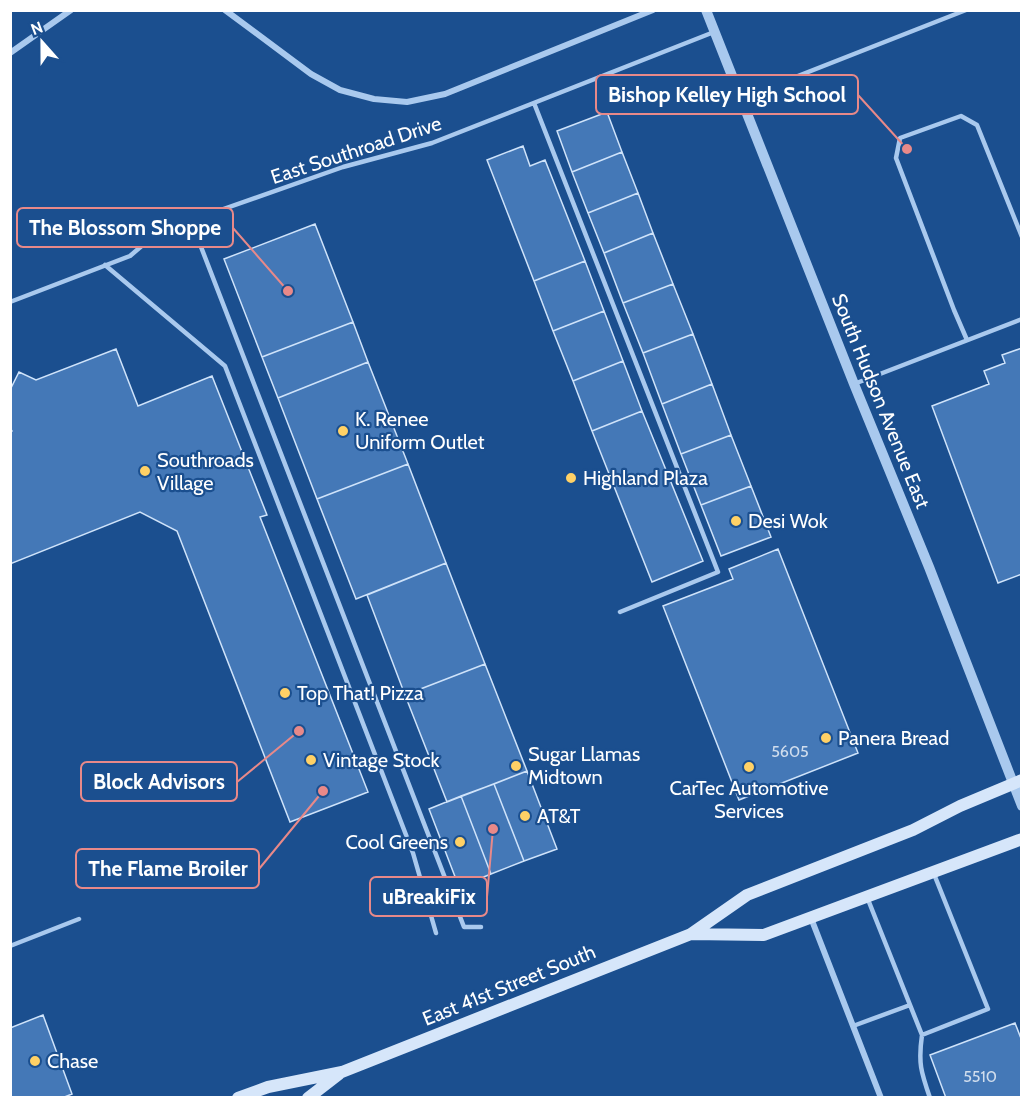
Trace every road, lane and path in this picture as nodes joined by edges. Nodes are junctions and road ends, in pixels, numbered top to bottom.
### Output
1 (70, 10) edge
2 (225, 10) edge
3 (653, 10) edge
4 (706, 10) edge
5 (966, 10) edge
6 (715, 32) junction
7 (10, 53) edge
8 (741, 98) junction
9 (534, 103) junction
10 (191, 221) junction
11 (1022, 237) edge
12 (105, 265) junction
13 (10, 302) edge
14 (1022, 319) edge
15 (967, 340) junction
16 (854, 384) junction
17 (620, 612) dead end
18 (1017, 782) edge
19 (1022, 806) edge
20 (1022, 839) edge
21 (933, 872) junction
22 (867, 897) junction
23 (811, 918) junction
24 (79, 919) dead end
25 (481, 927) dead end
26 (436, 933) dead end
27 (691, 934) junction
28 (10, 946) edge
29 (910, 1005) junction
30 (853, 1026) junction
31 (922, 1035) junction
32 (342, 1072) junction
33 (238, 1098) edge
34 (308, 1098) edge
35 (881, 1098) edge
36 (930, 1098) edge

1 - 7 street
2 - 3 street
4 - 6 street, South Hudson Avenue East
5 - 8 lane
6 - 8 street, South Hudson Avenue East
6 - 9 lane, East Southroad Drive
8 - 16 street, South Hudson Avenue East
9 - 10 lane, East Southroad Drive
9 - 17 lane
10 - 12 lane, East Southroad Drive
10 - 25 lane
11 - 15 lane
12 - 13 lane, East Southroad Drive
12 - 26 lane
14 - 15 lane
15 - 16 lane
16 - 18 street, South Hudson Avenue East
18 - 19 street, South Hudson Avenue East
18 - 27 main road, East 41st Street South
20 - 21 main road, East 41st Street South
21 - 22 main road, East 41st Street South
21 - 31 lane
22 - 23 main road, East 41st Street South
22 - 29 lane
23 - 27 main road, East 41st Street South
23 - 30 street
24 - 28 lane
27 - 32 main road, East 41st Street South
29 - 30 lane
29 - 31 lane
30 - 35 street
31 - 36 lane
32 - 33 main road, East 41st Street South
32 - 34 main road, East 41st Street South

